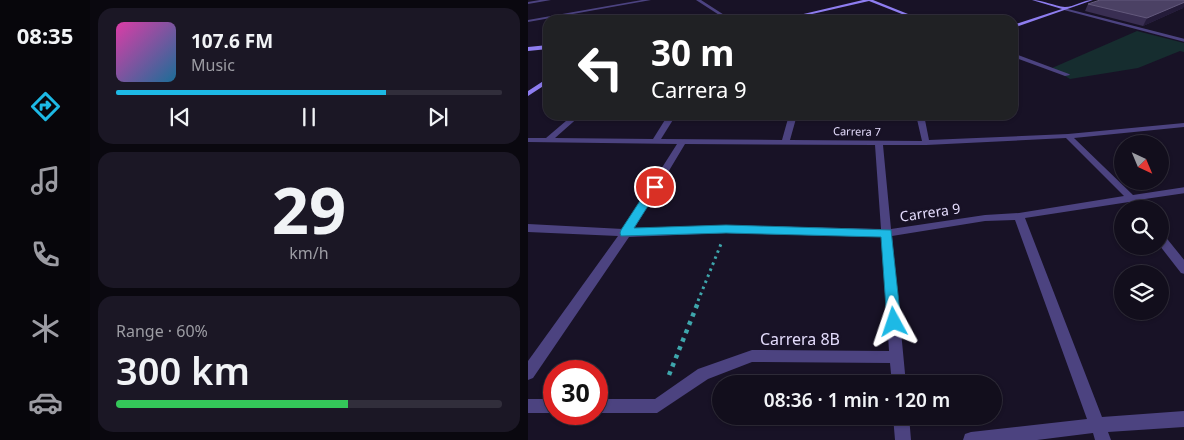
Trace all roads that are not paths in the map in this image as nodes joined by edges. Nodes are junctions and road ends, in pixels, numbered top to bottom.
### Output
1 (549, 0) edge
2 (650, 0) edge
3 (698, 0) edge
4 (869, 0) edge
5 (1034, 0) edge
6 (1091, 0) edge
7 (535, 1) edge
8 (528, 3) edge
9 (1066, 9) junction
10 (562, 15) edge
11 (722, 15) edge
12 (802, 15) edge
13 (908, 15) edge
14 (543, 16) edge
15 (543, 18) edge
16 (528, 21) edge
17 (1018, 25) edge
18 (1184, 41) edge
19 (543, 42) edge
20 (528, 43) edge
21 (543, 48) edge
22 (528, 49) edge
23 (1018, 57) edge
24 (1068, 75) dead end
25 (543, 84) edge
26 (528, 94) edge
27 (571, 120) edge
28 (669, 120) edge
29 (792, 120) edge
30 (921, 120) edge
31 (1184, 125) edge
32 (1068, 136) junction
33 (528, 140) edge
34 (548, 141) junction
35 (684, 141) junction
36 (786, 141) junction
37 (655, 142) junction
38 (880, 143) junction
39 (926, 143) junction
40 (1184, 190) edge
41 (1131, 198) junction
42 (1018, 216) junction
43 (528, 228) edge
44 (626, 233) junction
45 (887, 233) junction
46 (1169, 250) edge
47 (1184, 270) edge
48 (897, 357) junction
49 (528, 372) edge
50 (898, 375) edge
51 (528, 406) edge
52 (543, 406) edge
53 (608, 406) edge
54 (1184, 419) edge
55 (902, 425) edge
56 (1101, 433) edge
57 (903, 440) edge
58 (971, 440) edge

1 - 7 street
2 - 10 street
3 - 11 street
4 - 12 main road
4 - 13 main road
5 - 9 main road
6 - 9 main road
7 - 8 street
7 - 14 street
9 - 17 main road
9 - 18 street
15 - 16 street
19 - 20 main road
21 - 22 main road
23 - 24 street
25 - 26 main road
27 - 34 street
28 - 37 street
29 - 36 street
30 - 39 street
31 - 32 street, Carrera 7
32 - 39 street, Carrera 7
32 - 41 street
33 - 34 street, Carrera 7
34 - 37 street, Carrera 7
35 - 36 street, Carrera 7
35 - 37 street, Carrera 7
35 - 44 street
36 - 38 street, Carrera 7
38 - 39 street, Carrera 7
38 - 45 street
40 - 41 street, Carrera 9
41 - 42 street, Carrera 9
42 - 45 street, Carrera 9
42 - 56 street
43 - 44 street, Carrera 9
44 - 45 street, Carrera 9
44 - 49 street
45 - 48 street
46 - 47 street
48 - 50 street
48 - 53 street, Carrera 8B
51 - 52 street
54 - 56 street
55 - 57 street
56 - 58 street

